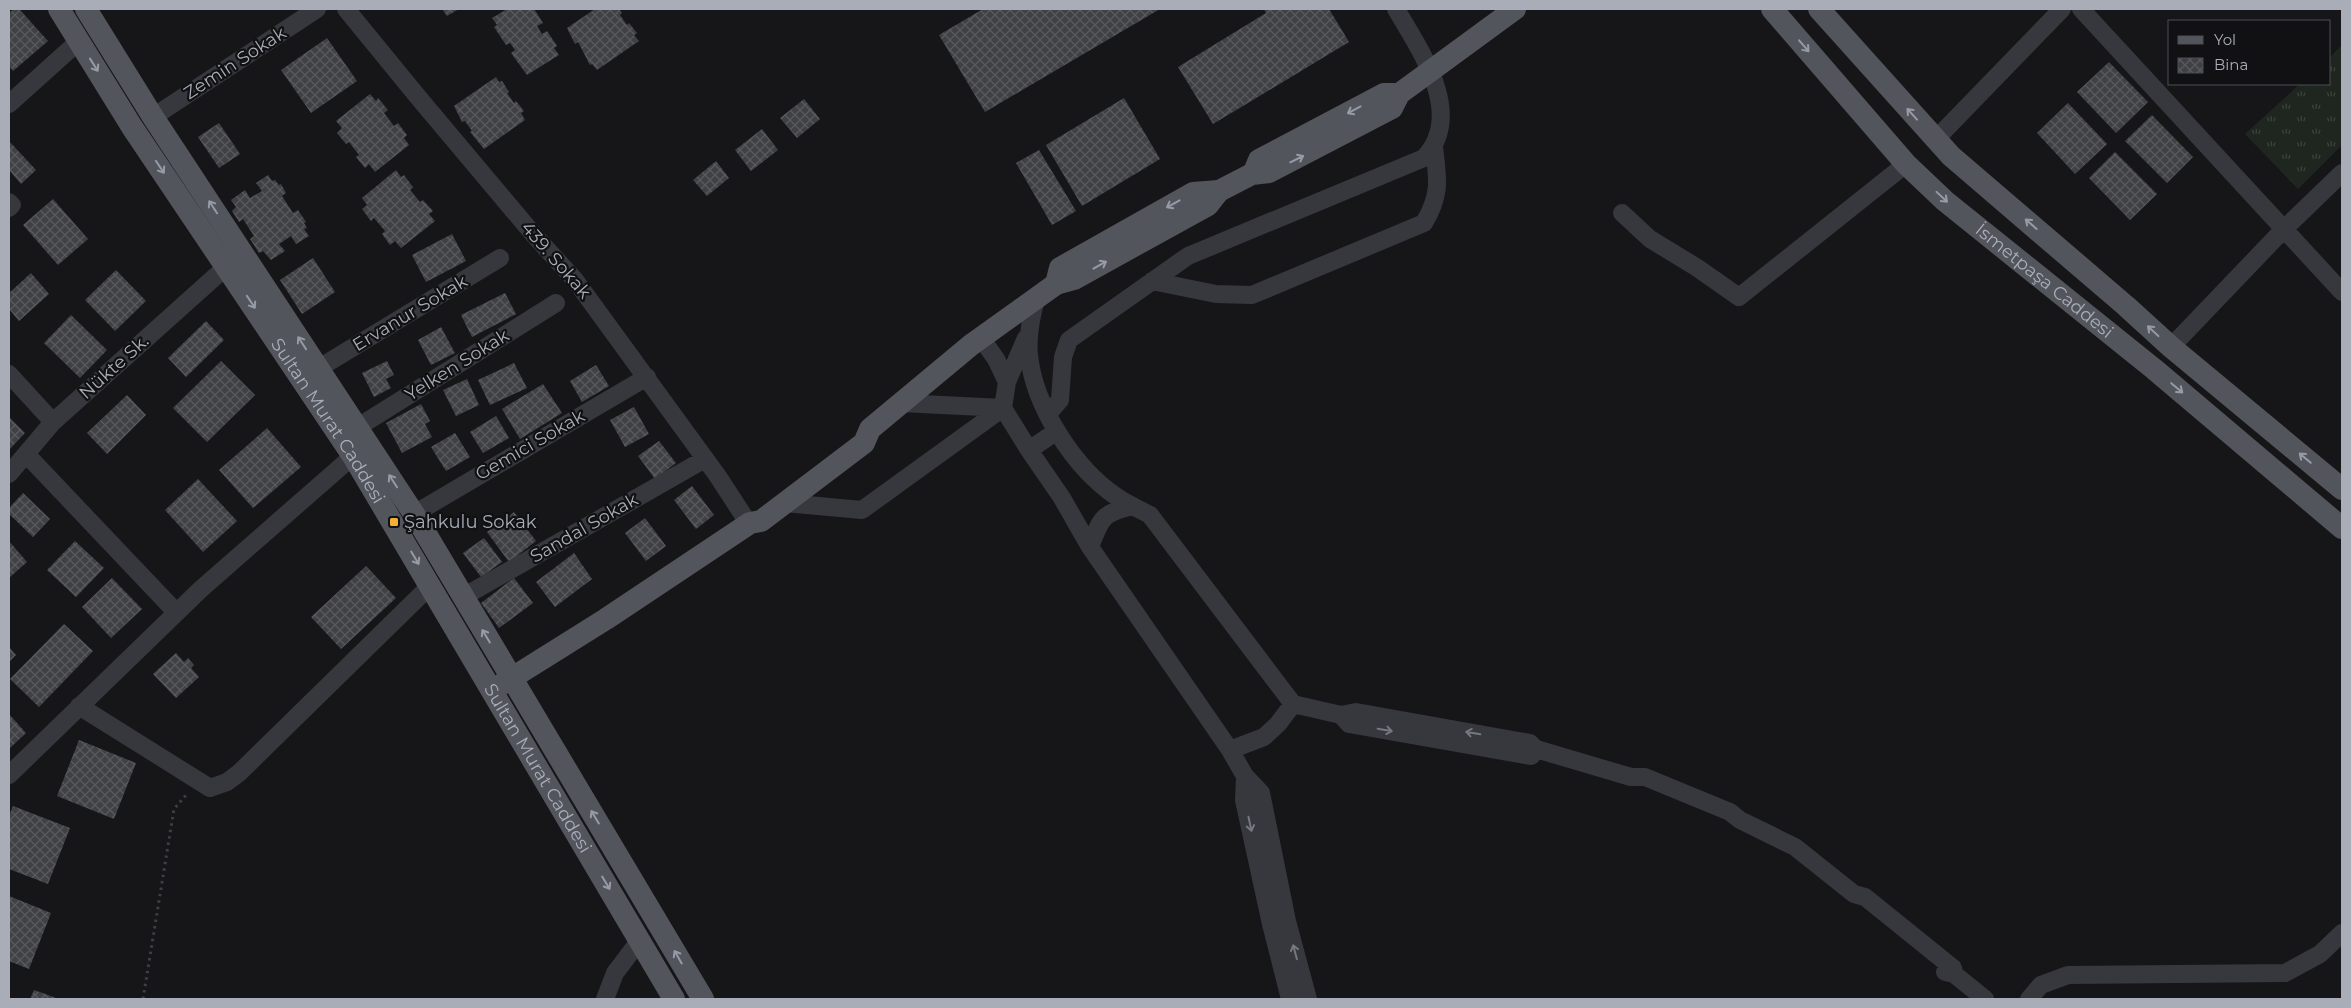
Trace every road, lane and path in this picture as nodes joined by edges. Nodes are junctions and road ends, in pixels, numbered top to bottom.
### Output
1 (59, 9) edge
2 (86, 9) edge
3 (317, 9) edge
4 (346, 9) edge
5 (1396, 9) edge
6 (1515, 9) edge
7 (1772, 9) edge
8 (1819, 9) edge
9 (2062, 9) edge
10 (2081, 9) edge
11 (79, 41) junction
12 (1432, 72) junction
13 (9, 104) edge
14 (153, 117) junction
15 (1935, 140) junction
16 (1434, 147) junction
17 (1906, 164) junction
18 (2342, 173) edge
19 (1622, 213) dead end
20 (2284, 229) junction
21 (500, 258) dead end
22 (227, 266) junction
23 (1152, 281) junction
24 (2342, 292) edge
25 (1036, 299) junction
26 (556, 303) dead end
27 (2126, 306) junction
28 (1029, 326) junction
29 (2106, 330) junction
30 (981, 338) junction
31 (2171, 347) junction
32 (319, 368) junction
33 (9, 374) edge
34 (647, 377) junction
35 (1007, 382) junction
36 (901, 404) junction
37 (1003, 408) junction
38 (1048, 414) junction
39 (52, 422) junction
40 (358, 427) junction
41 (870, 429) junction
42 (1057, 431) junction
43 (1028, 450) junction
44 (26, 454) junction
45 (353, 456) junction
46 (705, 459) junction
47 (9, 474) edge
48 (2342, 489) edge
49 (785, 503) junction
50 (1133, 506) junction
51 (414, 514) junction
52 (750, 523) junction
53 (2341, 524) edge
54 (1090, 547) junction
55 (431, 585) junction
56 (463, 597) junction
57 (176, 612) junction
58 (512, 677) junction
59 (492, 691) junction
60 (1293, 704) junction
61 (79, 706) junction
62 (1230, 750) junction
63 (11, 770) edge
64 (1245, 776) junction
65 (210, 788) junction
66 (660, 926) junction
67 (2342, 933) edge
68 (640, 940) junction
69 (143, 999) edge
70 (604, 999) edge
71 (674, 999) edge
72 (703, 999) edge
73 (1290, 999) edge
74 (1308, 999) edge
75 (1986, 999) edge
76 (2029, 999) edge

1 - 11 main road, Sultan Murat Caddesi
2 - 14 main road, Sultan Murat Caddesi
3 - 14 street, Zemin Sokak
4 - 34 street, 439. Sokak
5 - 12 street
6 - 12 main road
7 -> 17 main road, İsmetpaşa Caddesi
15 -> 8 main road, İsmetpaşa Caddesi
9 - 15 street
10 - 20 street
11 - 13 street
11 -> 22 main road, Sultan Murat Caddesi
12 - 16 street
12 - 25 main road
32 -> 14 main road, Sultan Murat Caddesi
15 - 17 main road
27 -> 15 main road, İsmetpaşa Caddesi
16 - 23 street
16 - 23 street
17 - 19 street
17 -> 29 main road, İsmetpaşa Caddesi
18 - 20 street
20 - 24 street
20 - 31 street
21 - 32 street, Ervanur Sokak
22 - 39 street, Nükte Sk.
22 -> 45 main road, Sultan Murat Caddesi
23 - 38 street
25 - 28 street
25 - 30 main road
26 - 40 street, Yelken Sokak
27 - 29 main road
31 -> 27 main road, İsmetpaşa Caddesi
28 - 35 street
28 - 38 street
29 -> 53 main road, İsmetpaşa Caddesi
30 - 35 street
30 - 36 main road
48 -> 31 main road, İsmetpaşa Caddesi
32 - 40 main road, Sultan Murat Caddesi
33 - 39 street
34 - 46 street, 439. Sokak
34 - 51 street, Gemici Sokak
35 - 37 street
36 - 37 street
36 - 41 main road
37 - 43 street
37 - 49 street
38 - 42 street
39 - 44 street, Nükte Sk.
51 -> 40 main road, Sultan Murat Caddesi
41 - 49 main road
41 - 52 main road
42 - 43 street
42 - 50 street
43 - 54 street
44 - 47 street, Nükte Sk.
44 - 57 street
45 -> 55 main road, Sultan Murat Caddesi
45 - 57 street
46 - 52 street, 439. Sokak
46 - 56 street, Sandal Sokak
49 - 52 main road
50 - 54 street
50 - 60 street
51 - 56 main road, Sultan Murat Caddesi
52 - 58 main road
54 - 62 street
55 - 59 main road, Sultan Murat Caddesi
55 - 65 street
58 -> 56 main road, Sultan Murat Caddesi
57 - 61 street
58 - 59 main road
66 -> 58 main road, Sultan Murat Caddesi
59 -> 68 main road, Sultan Murat Caddesi
60 - 62 street
60 - 75 street
61 - 63 street
61 - 65 street
62 - 64 street
64 -> 73 street
74 -> 64 street
65 - 69 path
66 - 68 main road
72 -> 66 main road, Sultan Murat Caddesi
67 - 76 street
68 - 70 street
68 - 71 main road, Sultan Murat Caddesi

